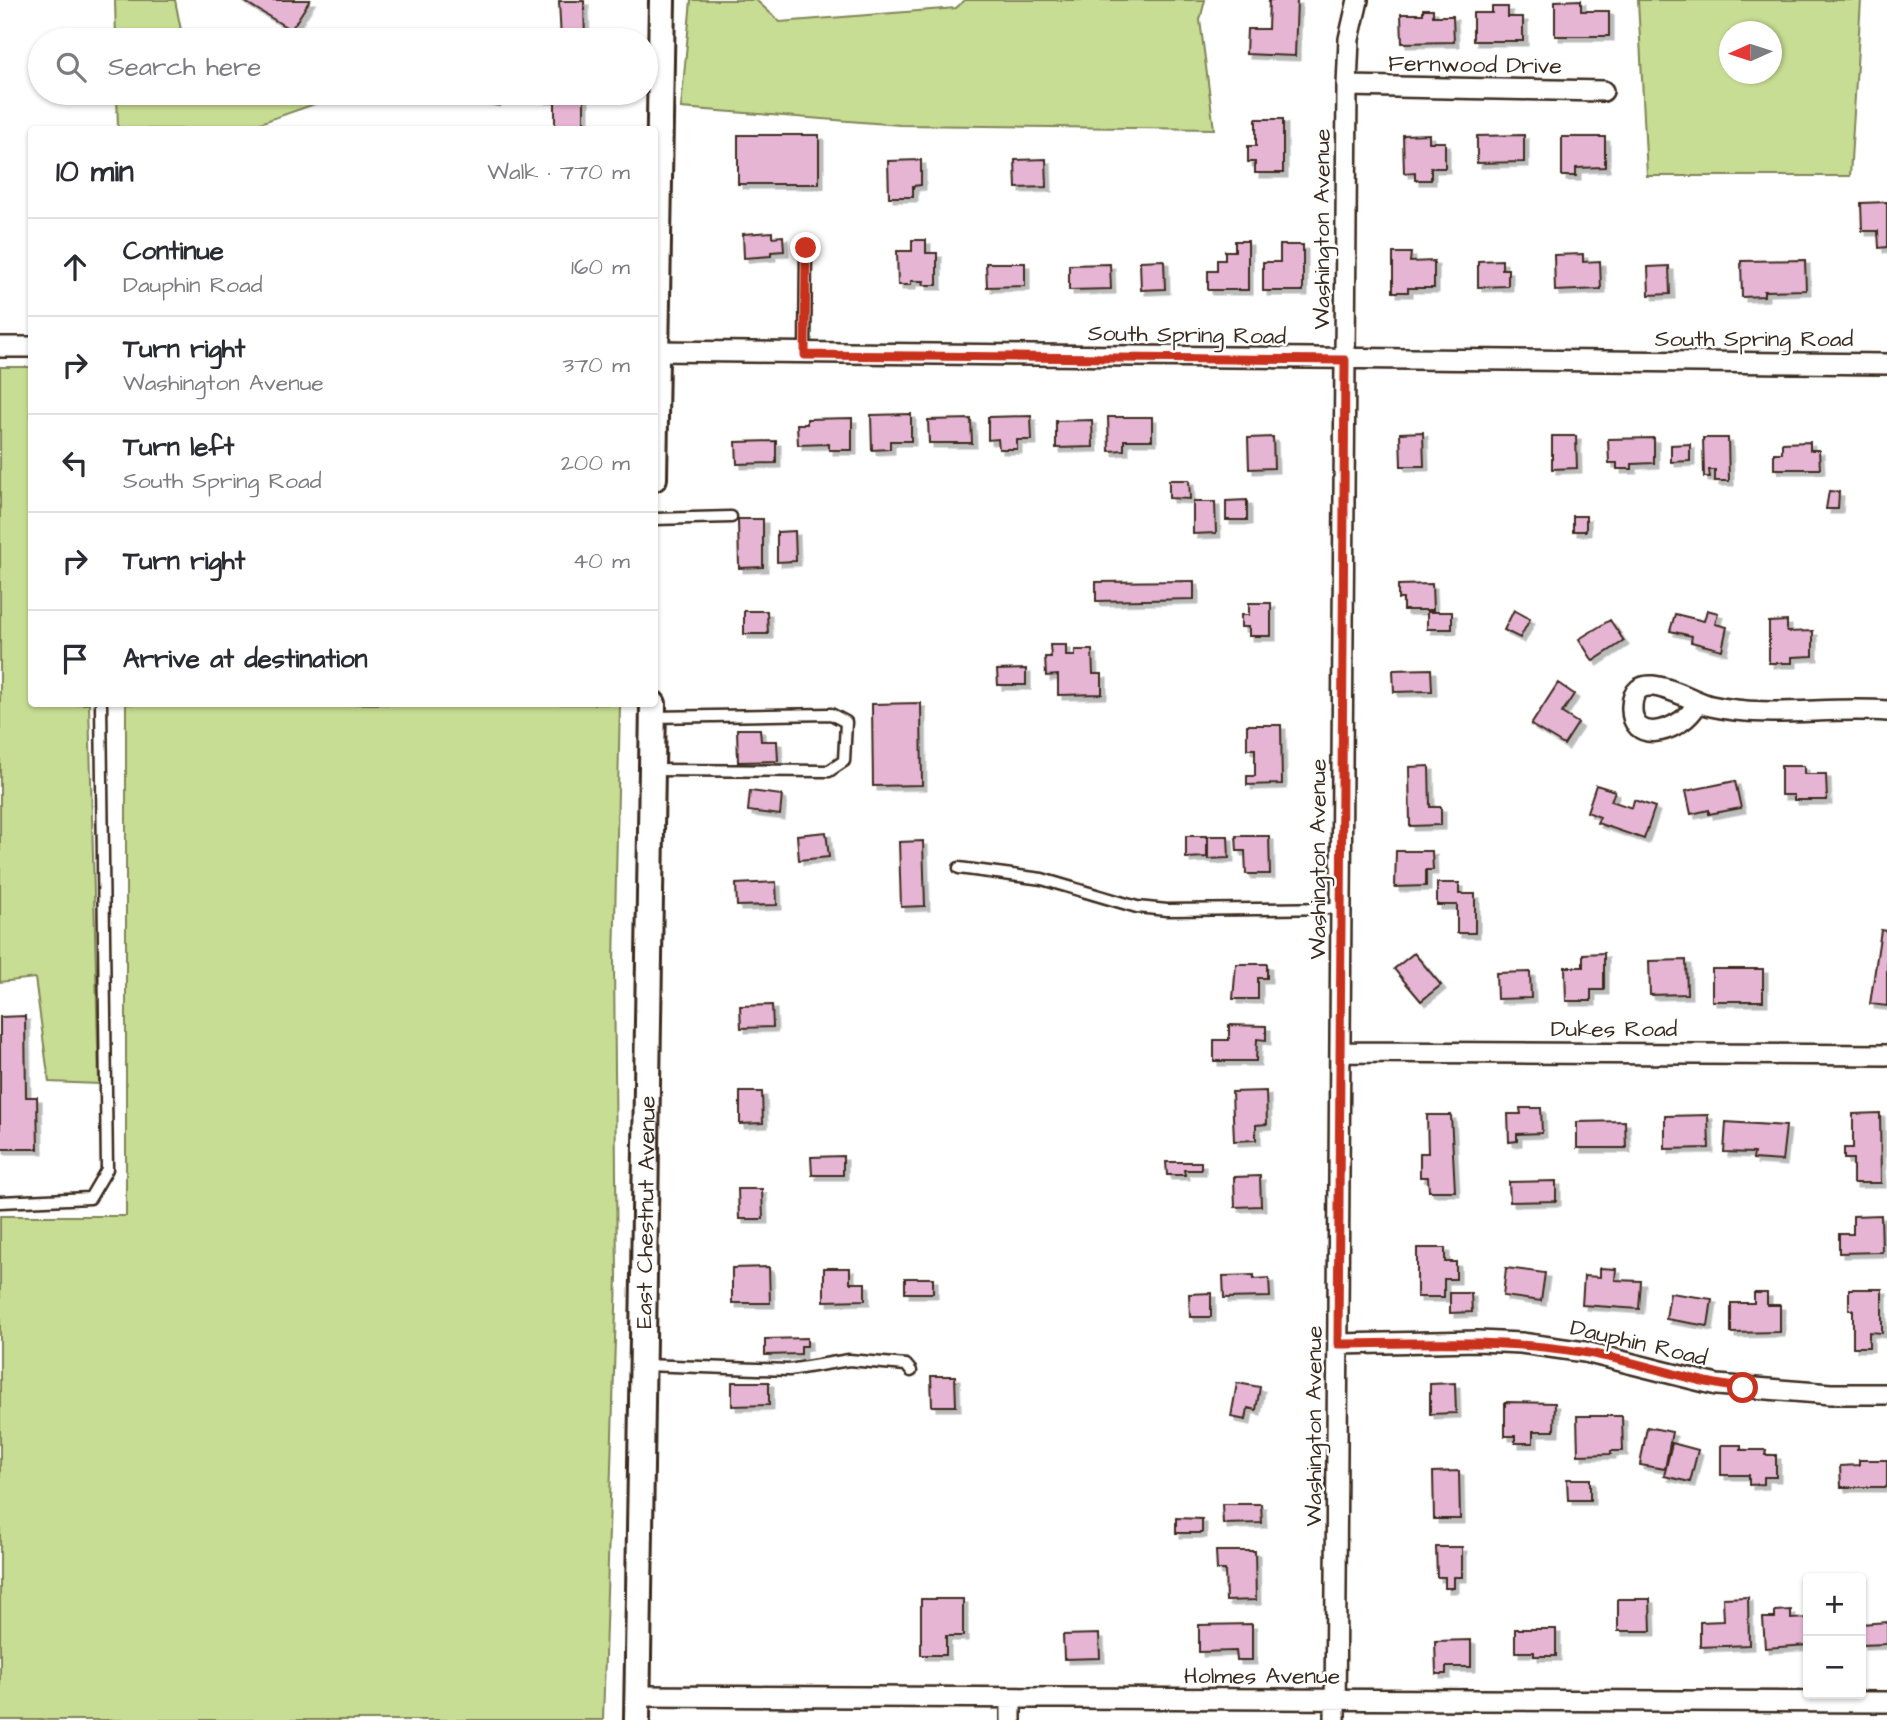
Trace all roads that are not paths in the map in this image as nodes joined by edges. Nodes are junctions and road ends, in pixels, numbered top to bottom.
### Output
1 (662, 0) edge
2 (1358, 0) edge
3 (1347, 86) junction
4 (1603, 91) dead end
5 (658, 234) edge
6 (806, 248) dead end
7 (0, 347) edge
8 (28, 347) edge
9 (658, 351) edge
10 (805, 355) junction
11 (1345, 360) junction
12 (1887, 364) edge
13 (731, 517) dead end
14 (658, 519) edge
15 (101, 707) edge
16 (653, 710) edge
17 (1693, 710) dead end
18 (1887, 711) edge
19 (652, 770) junction
20 (959, 868) dead end
21 (1341, 908) junction
22 (1340, 1052) junction
23 (1887, 1055) edge
24 (0, 1202) edge
25 (1338, 1344) junction
26 (643, 1365) junction
27 (911, 1371) dead end
28 (1887, 1394) edge
29 (1011, 1698) junction
30 (1335, 1699) junction
31 (1887, 1702) edge
32 (638, 1708) edge
33 (1010, 1720) edge
34 (1335, 1720) edge

1 - 5 street
2 - 3 street, Washington Avenue
3 - 4 street, Fernwood Drive
3 - 11 street, Washington Avenue
6 - 10 lane
7 - 8 street
9 - 10 street, South Spring Road
10 - 11 street, South Spring Road
11 - 12 street, South Spring Road
11 - 21 street, Washington Avenue
13 - 14 lane
15 - 24 lane
16 - 19 street, East Chestnut Avenue
16 - 19 lane
17 - 18 street
19 - 26 street, East Chestnut Avenue
20 - 21 lane
21 - 22 street, Washington Avenue
22 - 23 street, Dukes Road
22 - 25 street, Washington Avenue
25 - 28 street, Dauphin Road
25 - 30 street, Washington Avenue
26 - 27 lane
26 - 32 street, East Chestnut Avenue
29 - 30 street, Holmes Avenue
29 - 32 street, Holmes Avenue
29 - 33 street
30 - 31 street, Holmes Avenue
30 - 34 street, Washington Avenue

